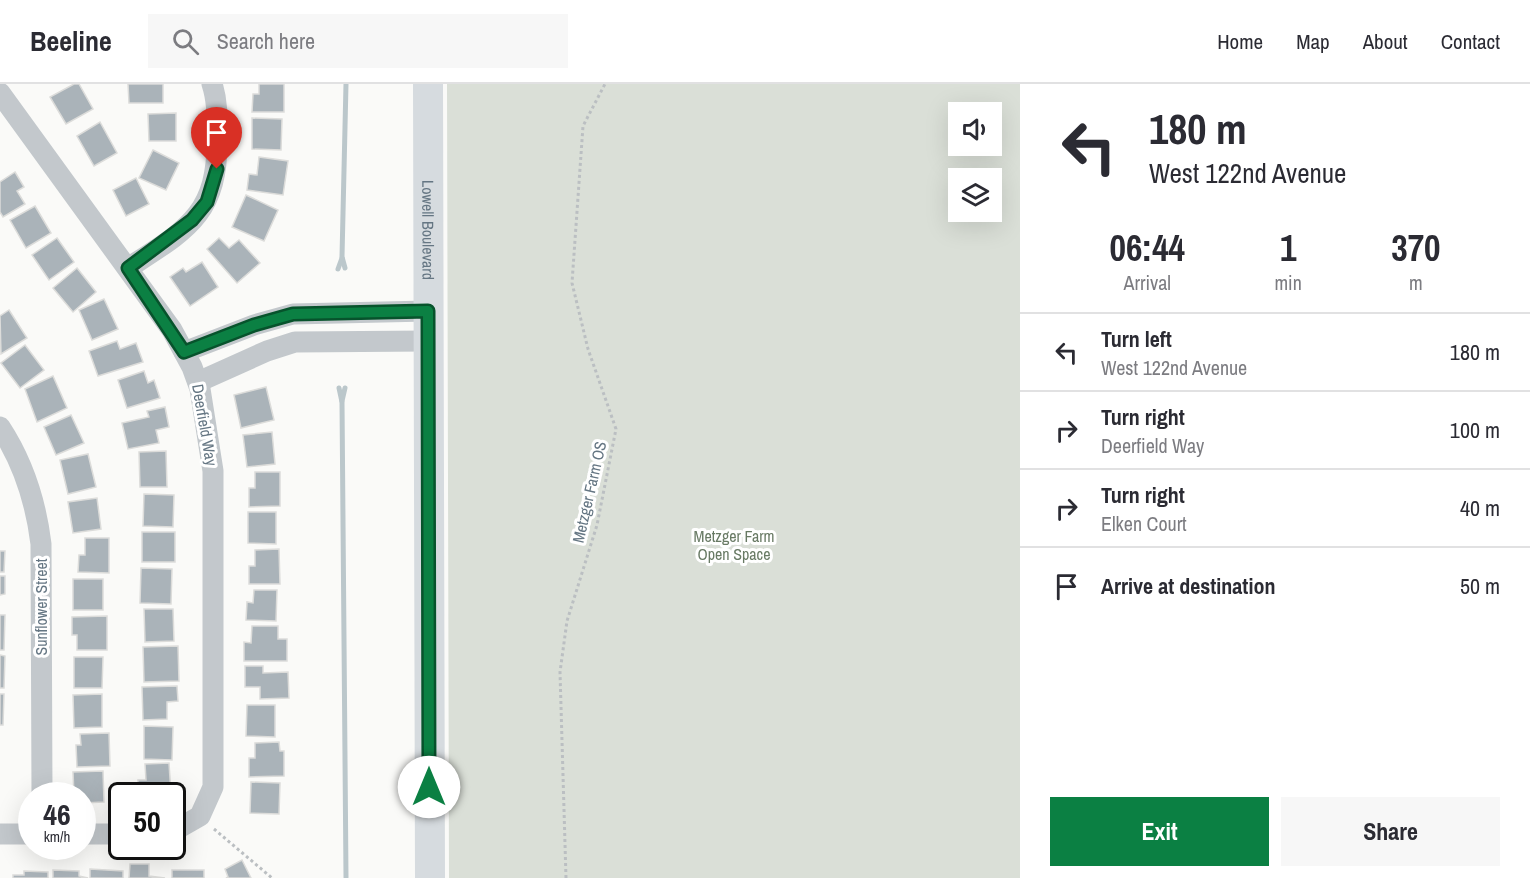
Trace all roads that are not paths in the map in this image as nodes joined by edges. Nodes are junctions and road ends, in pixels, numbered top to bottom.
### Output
1 (212, 84) edge
2 (428, 84) edge
3 (0, 93) edge
4 (128, 268) junction
5 (428, 311) junction
6 (428, 341) junction
7 (184, 352) junction
8 (198, 382) junction
9 (0, 427) edge
10 (42, 782) edge
11 (186, 828) edge
12 (0, 834) edge
13 (18, 834) edge
14 (430, 878) edge

1 - 4 street
2 - 5 main road, Lowell Boulevard
3 - 4 street, Deerfield Way
4 - 7 street, Deerfield Way
5 - 6 main road, Lowell Boulevard
5 - 7 street
6 - 8 street
6 - 14 main road, Lowell Boulevard
7 - 8 street, Deerfield Way
8 - 11 street, Deerfield Way
9 - 10 street, Sunflower Street
12 - 13 street

